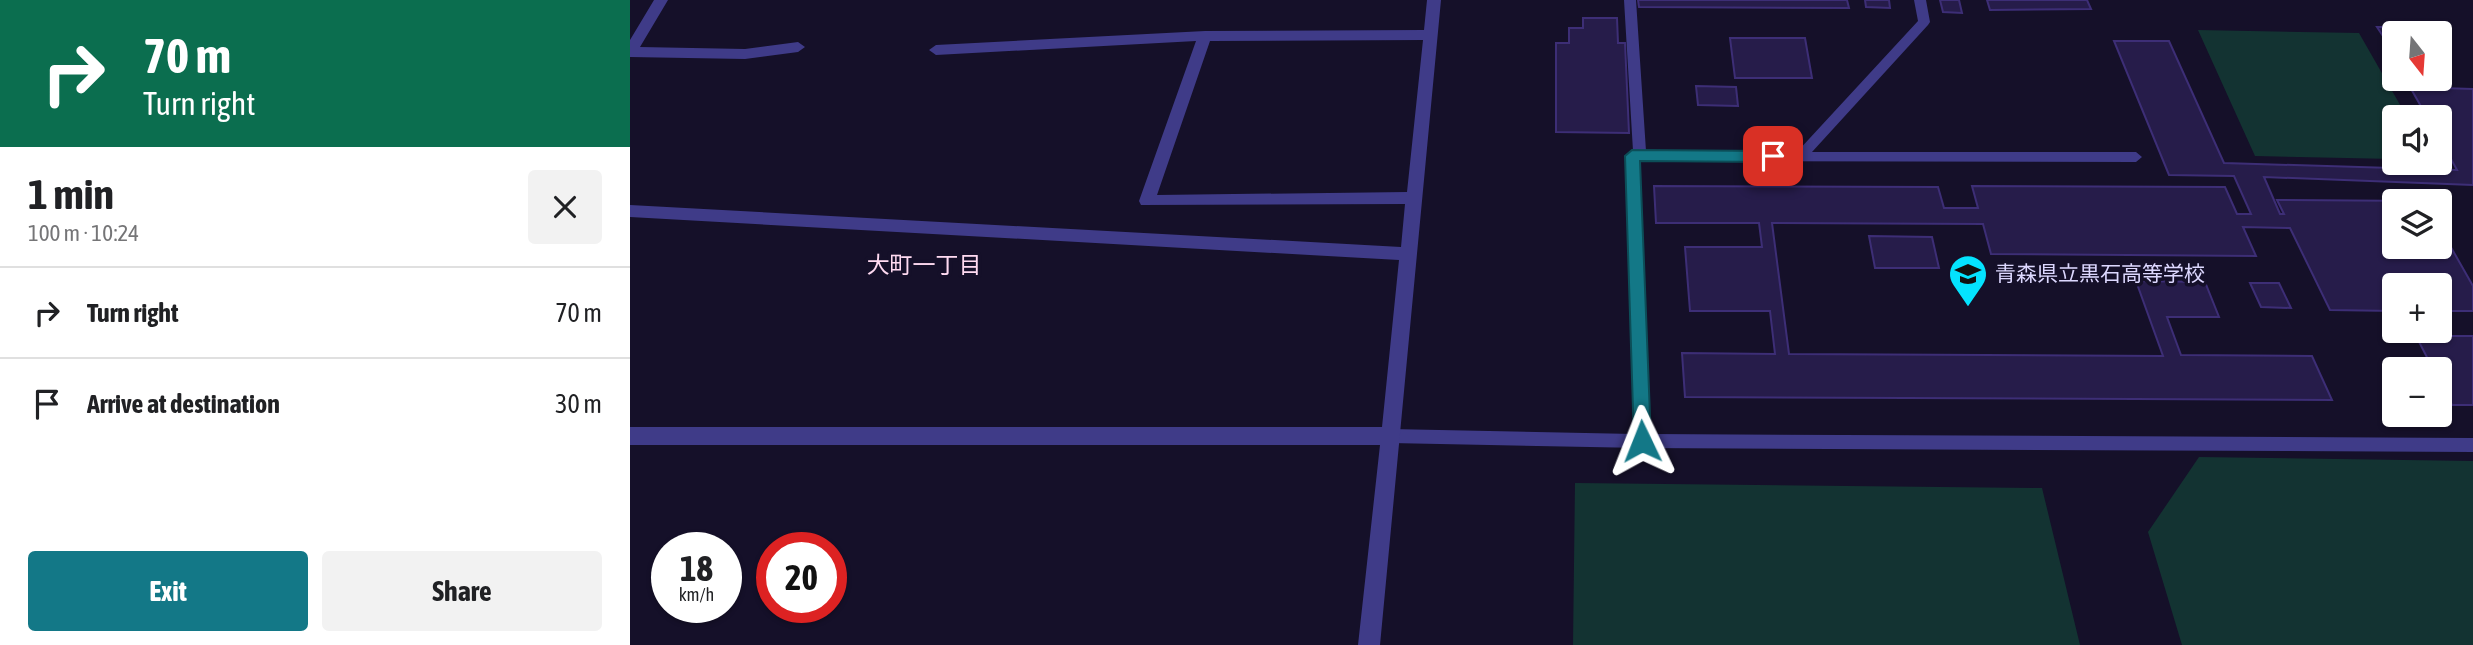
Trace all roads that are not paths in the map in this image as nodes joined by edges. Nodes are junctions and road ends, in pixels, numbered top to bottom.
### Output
1 (661, 0) edge
2 (1434, 0) edge
3 (1630, 0) edge
4 (1920, 0) edge
5 (1205, 36) junction
6 (1430, 36) junction
7 (798, 47) dead end
8 (936, 50) dead end
9 (630, 52) edge
10 (1640, 156) junction
11 (1800, 156) junction
12 (2136, 157) dead end
13 (1415, 198) junction
14 (630, 211) edge
15 (1408, 254) junction
16 (630, 436) edge
17 (1390, 436) junction
18 (1642, 441) junction
19 (2473, 445) edge
20 (1369, 645) edge

1 - 9 street
2 - 6 street
3 - 10 lane
4 - 11 lane
5 - 6 street
5 - 8 street
5 - 13 street
6 - 13 street
7 - 9 street
10 - 11 lane
10 - 18 lane
11 - 12 lane
13 - 15 street
14 - 15 street
15 - 17 street
16 - 17 street
17 - 18 lane
17 - 20 street
18 - 19 lane

